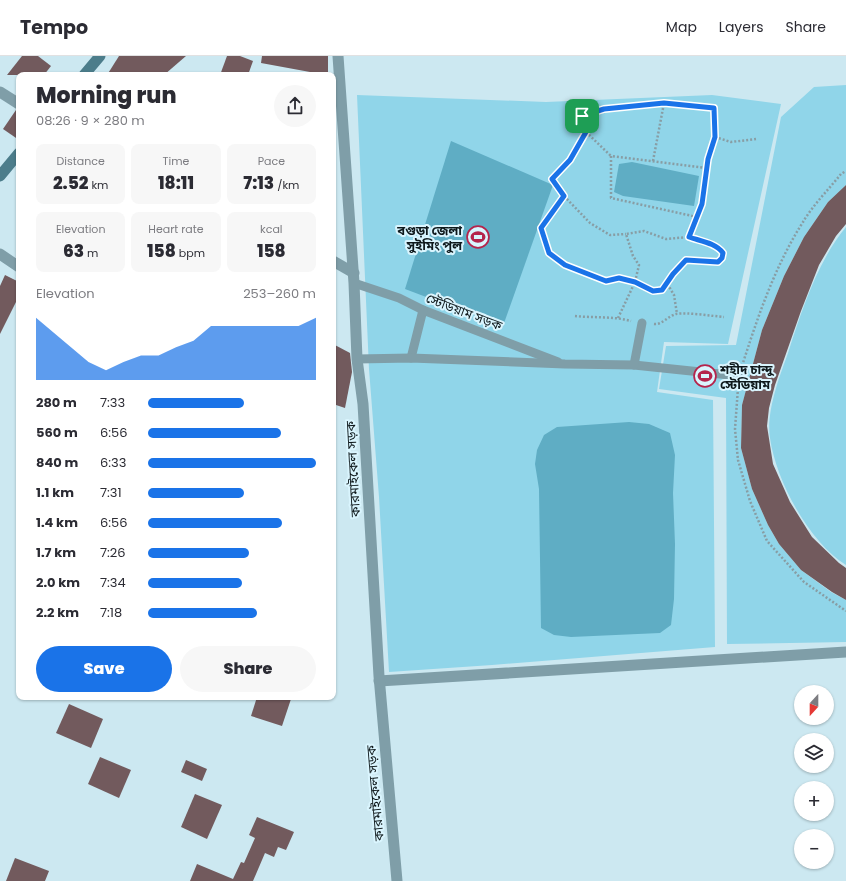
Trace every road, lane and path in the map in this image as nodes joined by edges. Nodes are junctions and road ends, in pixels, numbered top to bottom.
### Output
1 (100, 56) edge
2 (338, 56) edge
3 (87, 72) edge
4 (0, 92) edge
5 (16, 102) edge
6 (664, 103) junction
7 (586, 132) junction
8 (715, 137) junction
9 (756, 139) dead end
10 (611, 156) junction
11 (16, 157) edge
12 (653, 161) junction
13 (706, 168) junction
14 (846, 171) edge
15 (0, 176) edge
16 (564, 196) junction
17 (697, 217) junction
18 (626, 234) junction
19 (689, 237) junction
20 (0, 254) edge
21 (336, 263) edge
22 (16, 265) edge
23 (354, 278) junction
24 (635, 282) junction
25 (667, 283) junction
26 (423, 310) junction
27 (677, 314) dead end
28 (618, 318) dead end
29 (642, 323) dead end
30 (411, 358) junction
31 (357, 359) junction
32 (565, 364) junction
33 (634, 365) junction
34 (739, 376) junction
35 (846, 611) edge
36 (846, 652) edge
37 (379, 681) junction
38 (397, 881) edge

1 - 3 main road
2 - 23 street, কারমাইকেল সড়ক
4 - 5 street
6 - 7 path
6 - 8 path
6 - 12 path
7 - 10 path
7 - 16 path
8 - 9 path
8 - 13 path
10 - 12 path
10 - 17 path
11 - 15 main road
12 - 13 path
13 - 17 path
14 - 34 path
16 - 18 path
16 - 24 path
17 - 19 path
18 - 19 path
18 - 24 path
19 - 25 path
20 - 22 street
21 - 23 street
23 - 26 lane, স্টেডিয়াম সড়ক
23 - 31 street, কারমাইকেল সড়ক
24 - 25 path
24 - 28 path
25 - 27 path
26 - 30 lane
26 - 32 lane, স্টেডিয়াম সড়ক
29 - 33 lane
30 - 31 lane, স্টেডিয়াম সড়ক
30 - 32 lane, স্টেডিয়াম সড়ক
31 - 37 street, কারমাইকেল সড়ক
32 - 33 lane, স্টেডিয়াম সড়ক
33 - 34 lane, স্টেডিয়াম সড়ক
34 - 35 path
36 - 37 street
37 - 38 street, কারমাইকেল সড়ক

